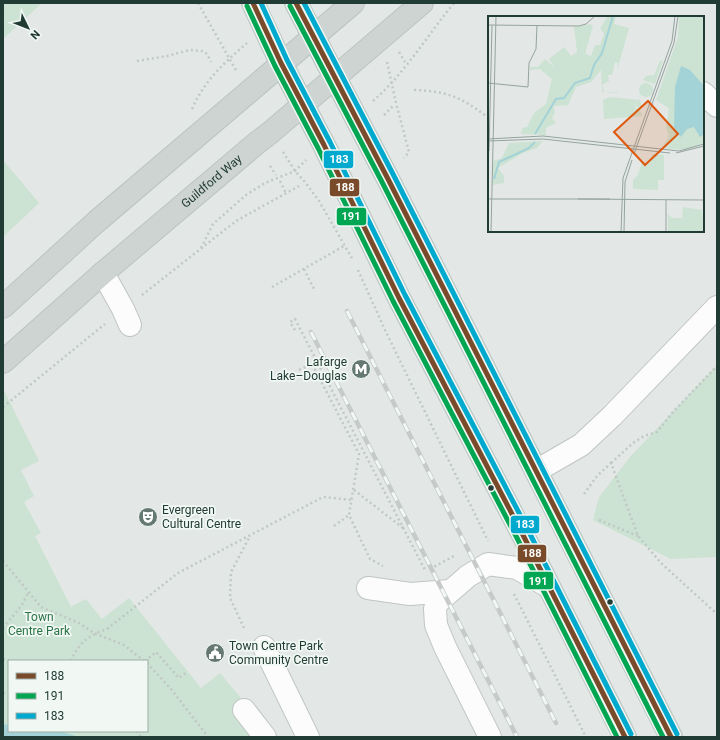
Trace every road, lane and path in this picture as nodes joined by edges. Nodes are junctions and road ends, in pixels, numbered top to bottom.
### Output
1 (198, 3) edge
2 (253, 3) edge
3 (296, 3) edge
4 (353, 3) edge
5 (422, 3) edge
6 (454, 3) edge
7 (314, 35) junction
8 (246, 44) dead end
9 (230, 58) junction
10 (386, 60) dead end
11 (137, 61) dead end
12 (211, 62) dead end
13 (281, 63) junction
14 (240, 76) dead end
15 (335, 77) junction
16 (392, 82) junction
17 (414, 90) dead end
18 (704, 94) edge
19 (377, 98) dead end
20 (303, 104) junction
21 (393, 106) dead end
22 (717, 106) edge
23 (384, 115) dead end
24 (486, 116) dead end
25 (197, 136) junction
26 (284, 154) dead end
27 (307, 159) dead end
28 (270, 166) dead end
29 (295, 171) junction
30 (276, 175) dead end
31 (388, 179) junction
32 (280, 181) dead end
33 (300, 186) dead end
34 (286, 194) junction
35 (344, 246) junction
36 (201, 249) junction
37 (354, 262) dead end
38 (304, 269) junction
39 (357, 269) dead end
40 (103, 273) junction
41 (272, 287) dead end
42 (314, 290) dead end
43 (3, 307) edge
44 (717, 307) edge
45 (126, 317) junction
46 (295, 330) dead end
47 (3, 362) edge
48 (717, 366) edge
49 (299, 370) dead end
50 (3, 407) edge
51 (611, 464) junction
52 (536, 471) junction
53 (353, 489) junction
54 (584, 494) dead end
55 (352, 500) junction
56 (349, 514) junction
57 (599, 520) dead end
58 (334, 526) dead end
59 (404, 529) junction
60 (250, 535) junction
61 (638, 536) junction
62 (486, 538) junction
63 (480, 542) dead end
64 (460, 553) dead end
65 (3, 561) edge
66 (500, 566) junction
67 (388, 568) dead end
68 (426, 571) junction
69 (423, 573) dead end
70 (549, 587) junction
71 (368, 588) dead end
72 (450, 591) junction
73 (28, 593) junction
74 (717, 614) edge
75 (3, 628) edge
76 (244, 628) dead end
77 (94, 633) junction
78 (264, 647) dead end
79 (71, 660) edge
80 (143, 660) edge
81 (148, 660) edge
82 (148, 664) edge
83 (188, 672) dead end
84 (244, 710) dead end
85 (208, 737) edge
86 (265, 737) edge
87 (308, 737) edge
88 (490, 737) edge
89 (586, 737) edge
90 (625, 737) edge
91 (671, 737) edge

1 - 9 path
2 - 13 main road
3 - 7 main road
4 - 7 main road
5 - 15 main road, Guildford Way
6 - 16 path
7 - 13 main road
7 - 15 main road
8 - 9 path
9 - 14 path
9 - 25 path
10 - 16 path
11 - 12 path
13 - 20 main road
13 - 25 main road
15 - 20 main road, Guildford Way
15 - 31 main road
16 - 19 path
16 - 31 path
17 - 24 path
18 - 22 lane
20 - 40 main road, Guildford Way
20 - 70 main road
21 - 23 path
25 - 43 main road
26 - 29 path
27 - 29 path
28 - 30 path
29 - 35 path
29 - 36 path
31 - 52 main road
32 - 34 path
33 - 34 path
34 - 36 path
35 - 37 path
35 - 38 path
36 - 45 path
38 - 41 path
38 - 42 path
39 - 62 path
40 - 45 lane
40 - 47 main road, Guildford Way
44 - 52 lane
45 - 50 path
46 - 59 path
48 - 51 path
49 - 53 path
51 - 54 path
51 - 61 path
52 - 91 main road
53 - 55 path
53 - 59 path
55 - 56 path
55 - 60 path
56 - 58 path
56 - 67 path
57 - 61 path
59 - 68 path
60 - 76 path
60 - 77 path
61 - 74 path
62 - 63 path
62 - 66 path
64 - 68 path
65 - 73 path
66 - 70 lane
66 - 72 lane
66 - 89 path
68 - 69 path
70 - 90 main road
71 - 72 lane
72 - 88 lane
73 - 75 path
73 - 77 path
77 - 79 path
77 - 80 path
78 - 87 lane
81 - 83 path
82 - 85 path
84 - 86 lane

